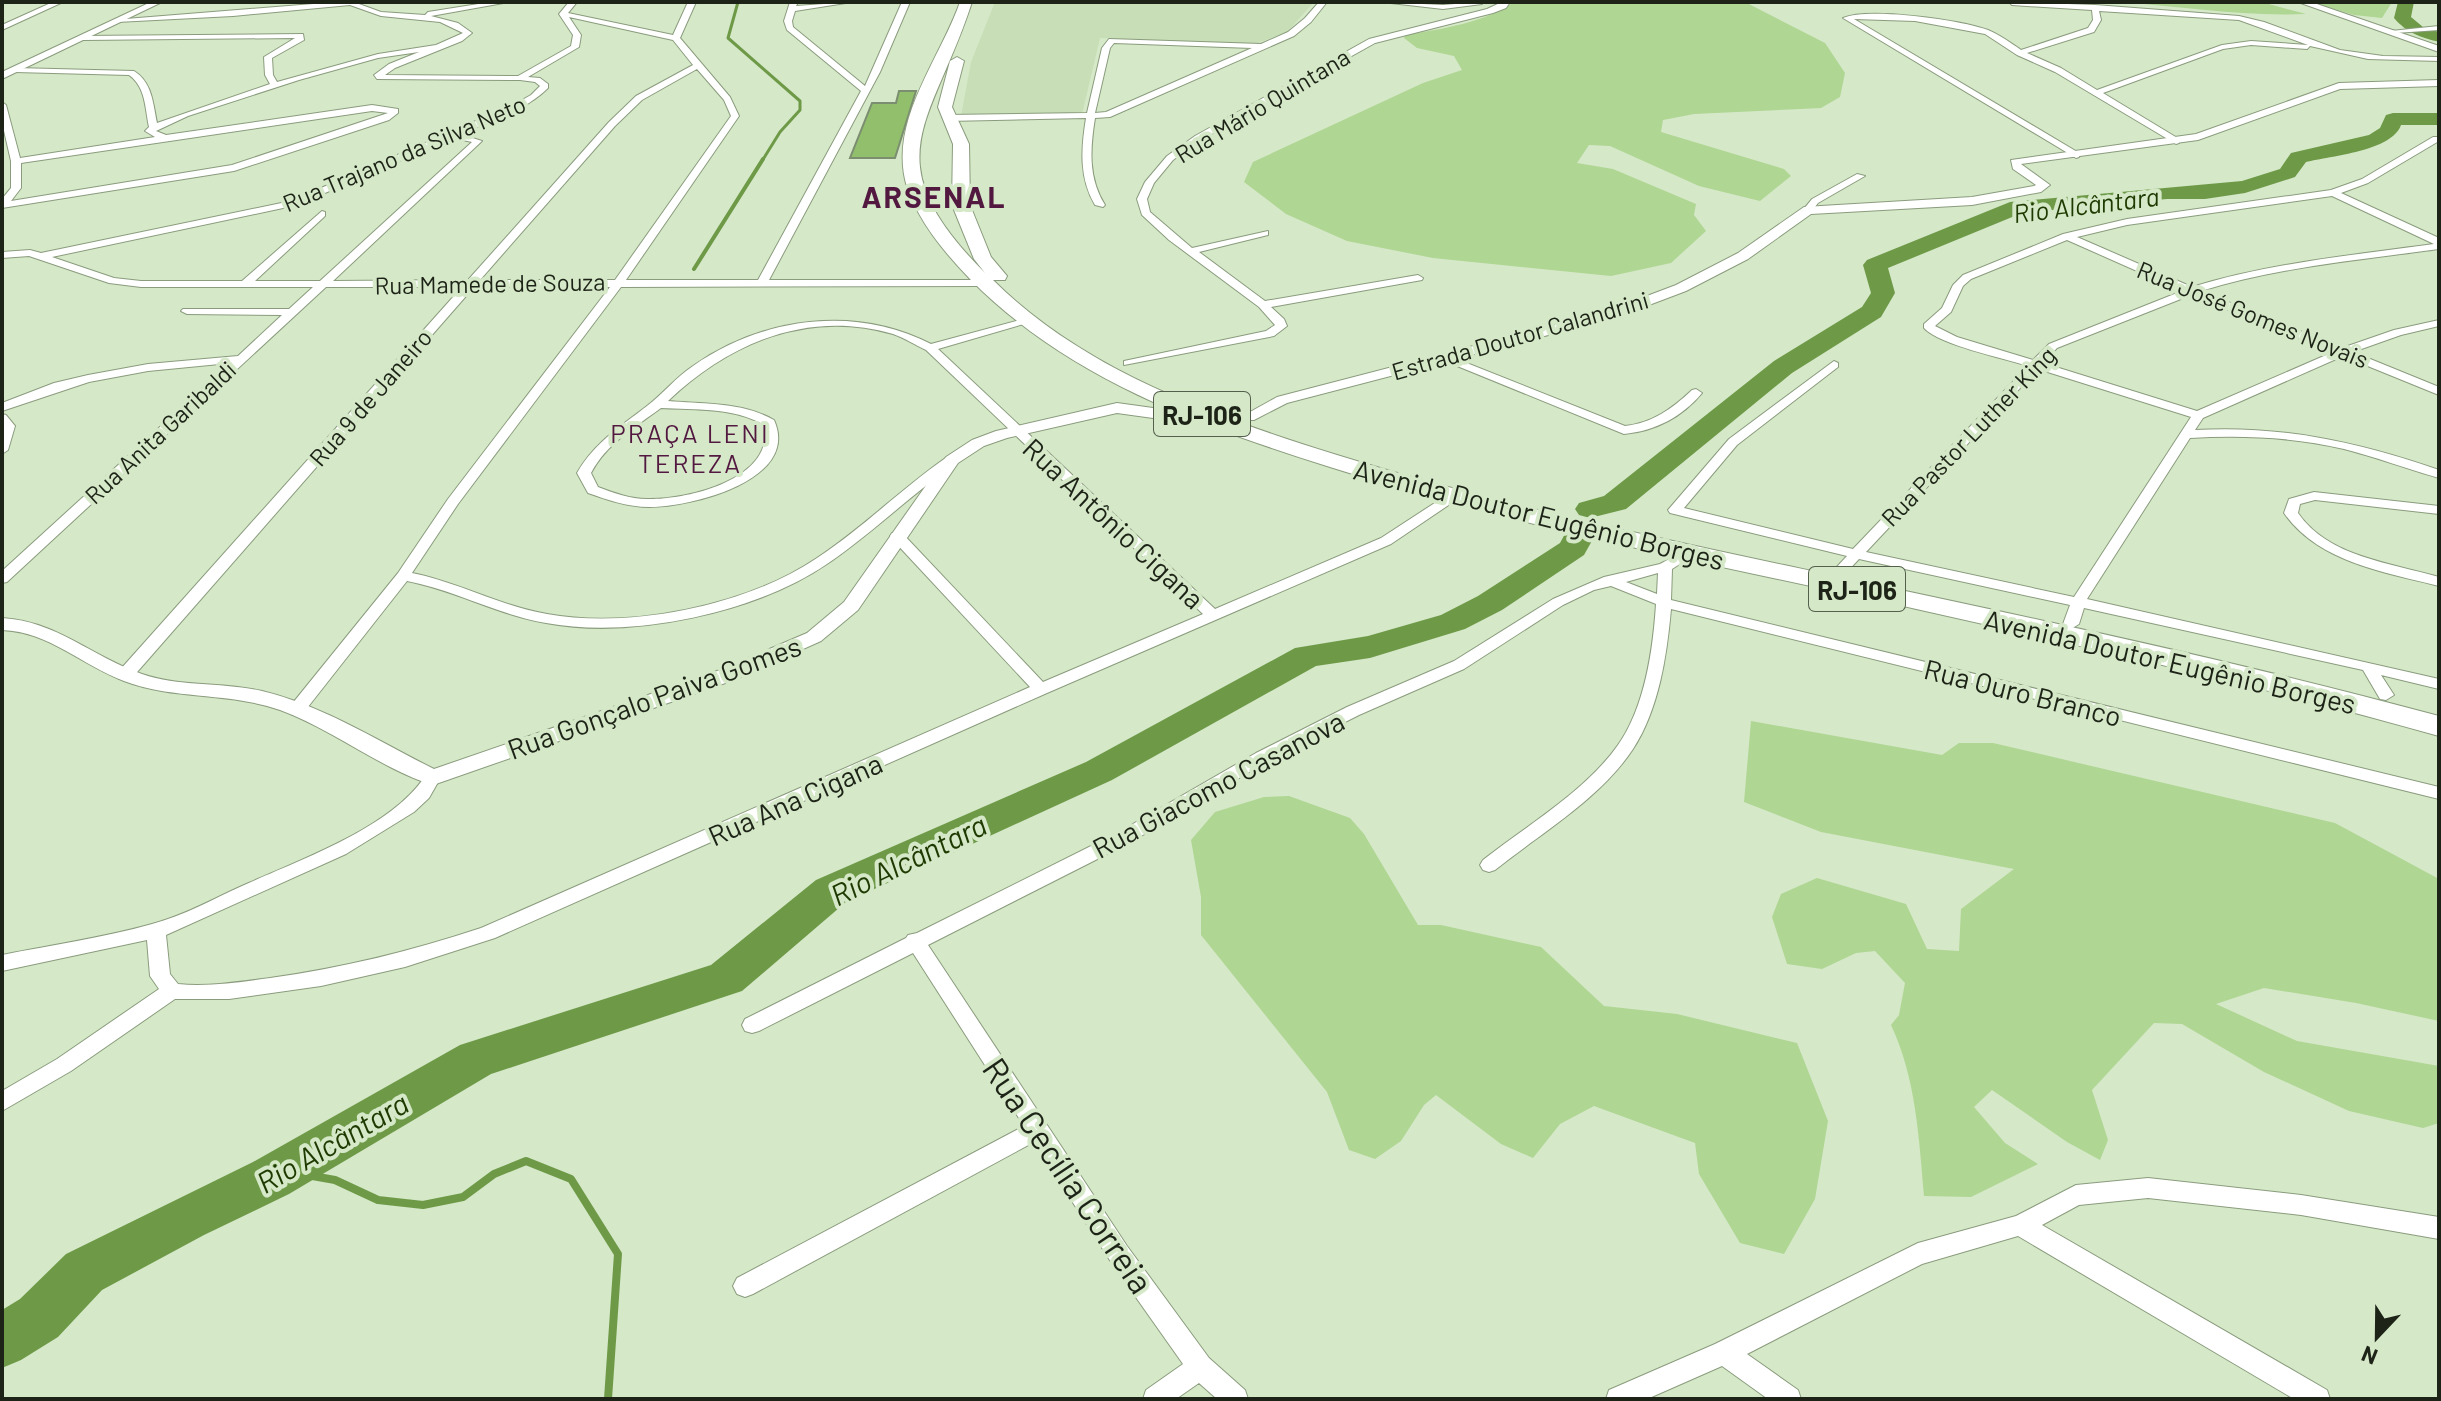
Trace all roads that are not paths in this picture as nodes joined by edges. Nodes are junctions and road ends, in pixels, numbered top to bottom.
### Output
1 (59, 2) edge
2 (158, 2) edge
3 (505, 2) edge
4 (573, 2) edge
5 (692, 2) edge
6 (848, 2) edge
7 (906, 2) edge
8 (966, 2) edge
9 (980, 2) edge
10 (1323, 2) edge
11 (1386, 2) edge
12 (1488, 2) edge
13 (1506, 2) edge
14 (2302, 2) edge
15 (357, 3) edge
16 (2012, 3) edge
17 (793, 5) edge
18 (2095, 7) junction
19 (563, 14) junction
20 (200, 16) junction
21 (413, 16) junction
22 (117, 20) junction
23 (2, 28) edge
24 (2439, 28) edge
25 (2401, 31) junction
26 (162, 37) junction
27 (83, 38) junction
28 (676, 38) junction
29 (448, 43) junction
30 (1264, 46) junction
31 (2329, 49) junction
32 (2439, 49) edge
33 (2020, 53) junction
34 (2439, 59) edge
35 (695, 67) junction
36 (15, 70) junction
37 (2, 76) edge
38 (520, 78) junction
39 (2439, 83) edge
40 (275, 86) junction
41 (866, 91) junction
42 (2096, 93) junction
43 (2, 105) edge
44 (1090, 117) junction
45 (947, 118) junction
46 (153, 126) junction
47 (450, 134) junction
48 (166, 138) junction
49 (912, 139) junction
50 (2436, 139) dead end
51 (2176, 141) junction
52 (945, 142) junction
53 (2076, 155) junction
54 (16, 161) junction
55 (1860, 176) dead end
56 (2333, 193) junction
57 (2, 205) edge
58 (1100, 205) dead end
59 (1808, 210) junction
60 (322, 214) dead end
61 (1264, 233) dead end
62 (2067, 236) junction
63 (2439, 244) edge
64 (1191, 251) junction
65 (2, 255) edge
66 (43, 256) junction
67 (1418, 278) dead end
68 (763, 281) junction
69 (472, 282) junction
70 (619, 282) junction
71 (983, 283) junction
72 (244, 285) junction
73 (318, 286) junction
74 (2191, 291) junction
75 (1263, 305) junction
76 (187, 311) dead end
77 (290, 312) junction
78 (1028, 321) junction
79 (2439, 323) edge
80 (930, 348) junction
81 (2345, 351) junction
82 (1444, 357) junction
83 (238, 359) junction
84 (1128, 363) junction
85 (2034, 364) junction
86 (1834, 365) dead end
87 (1133, 385) junction
88 (2439, 391) edge
89 (1696, 393) dead end
90 (657, 404) junction
91 (2, 407) edge
92 (1117, 408) junction
93 (2198, 415) junction
94 (1249, 417) junction
95 (2, 418) edge
96 (1220, 422) junction
97 (1015, 431) junction
98 (2185, 434) junction
99 (3, 442) edge
100 (952, 460) junction
101 (2439, 474) edge
102 (1452, 498) junction
103 (1504, 504) junction
104 (2439, 510) edge
105 (897, 536) junction
106 (1648, 538) junction
107 (1676, 560) junction
108 (1845, 563) junction
109 (403, 576) junction
110 (2, 579) edge
111 (1609, 580) junction
112 (2439, 582) edge
113 (1666, 603) junction
114 (2075, 613) junction
115 (1212, 614) junction
116 (2, 624) edge
117 (2368, 666) junction
118 (125, 675) junction
119 (2439, 684) edge
120 (1041, 689) junction
121 (2386, 695) junction
122 (298, 708) junction
123 (2439, 710) edge
124 (2439, 726) edge
125 (433, 777) junction
126 (2439, 793) edge
127 (1489, 865) dead end
128 (156, 931) junction
129 (915, 940) junction
130 (2, 963) edge
131 (172, 991) junction
132 (752, 1025) dead end
133 (2, 1102) edge
134 (1037, 1130) junction
135 (2020, 1225) junction
136 (2439, 1228) edge
137 (745, 1286) dead end
138 (1724, 1353) junction
139 (1200, 1367) junction
140 (1155, 1399) edge
141 (1236, 1399) edge
142 (1618, 1399) edge
143 (1789, 1399) edge
144 (2318, 1399) edge

1 - 23 street
2 - 22 street
3 - 21 street
4 - 19 street
5 - 28 street
6 - 17 street
7 - 41 street
8 - 49 highway, Avenida Doutor Eugênio Borges / RJ-106
9 - 45 highway
10 - 30 street
11 - 12 street
13 - 64 street, Rua Mário Quintana
14 - 25 street
15 - 20 street
15 - 21 street
16 - 18 street
17 - 41 street
18 - 31 street
18 - 33 street
19 - 28 street
19 - 38 street
20 - 22 street
20 - 26 street
21 - 29 street
22 - 27 street
24 - 25 street
25 - 32 street
26 - 27 street
26 - 40 street
27 - 36 street
28 - 35 street
29 - 38 street
29 - 40 street
30 - 44 street
30 - 44 street
31 - 34 street
31 - 42 street
33 - 42 street
33 - 53 street
35 - 69 street, Rua 9 de Janeiro
35 - 70 street
36 - 37 street
36 - 46 street
38 - 47 street, Rua Trajano da Silva Neto
39 - 51 street
40 - 46 street
41 - 68 street
42 - 51 street
43 - 54 street
44 - 45 street
44 - 58 street
45 - 52 highway, Avenida Doutor Eugênio Borges / RJ-106
46 - 48 street
47 - 66 street, Rua Trajano da Silva Neto
47 - 73 street, Rua Anita Garibaldi
48 - 54 street
48 - 57 street
49 - 52 highway
49 - 71 highway, Avenida Doutor Eugênio Borges / RJ-106
50 - 56 street
51 - 53 street
52 - 84 highway, Avenida Doutor Eugênio Borges / RJ-106
53 - 59 street
54 - 57 street
55 - 59 street, Estrada Doutor Calandrini
56 - 62 street
56 - 63 street
59 - 82 street, Estrada Doutor Calandrini
60 - 72 street
61 - 64 street
62 - 74 street, Rua José Gomes Novais
62 - 85 street
63 - 74 street, Rua Pastor Luther King
64 - 75 street, Rua Mário Quintana
65 - 66 street, Rua Mamede de Souza
66 - 72 street, Rua Mamede de Souza
67 - 75 street
68 - 70 street, Rua Mamede de Souza
68 - 71 street, Rua Mamede de Souza
69 - 70 street, Rua Mamede de Souza
69 - 73 street, Rua Mamede de Souza
69 - 118 street, Rua 9 de Janeiro
70 - 109 street
71 - 78 highway, Avenida Doutor Eugênio Borges / RJ-106
72 - 73 street, Rua Mamede de Souza
73 - 77 street, Rua Anita Garibaldi
74 - 81 street, Rua José Gomes Novais
74 - 85 street, Rua Pastor Luther King
75 - 84 street
76 - 77 street
77 - 83 street, Rua Anita Garibaldi
78 - 80 street
78 - 87 highway, Avenida Doutor Eugênio Borges / RJ-106
79 - 81 street
80 - 90 street, Rua Antônio Cigana
80 - 97 street, Rua Antônio Cigana
81 - 88 street, Rua José Gomes Novais
81 - 93 street
82 - 89 street
82 - 94 street, Estrada Doutor Calandrini
83 - 91 street
83 - 110 street, Rua Anita Garibaldi
84 - 94 highway, Avenida Doutor Eugênio Borges / RJ-106
85 - 93 street
85 - 108 street, Rua Pastor Luther King
86 - 108 street
87 - 92 street
87 - 96 highway, Avenida Doutor Eugênio Borges / RJ-106
90 - 90 street, Rua Antônio Cigana
92 - 96 street, Rua Gonçalo Paiva Gomes
92 - 97 street, Rua Gonçalo Paiva Gomes
93 - 98 street
94 - 103 highway, Avenida Doutor Eugênio Borges / RJ-106
95 - 99 street
96 - 102 highway, Avenida Doutor Eugênio Borges / RJ-106
97 - 100 street, Rua Gonçalo Paiva Gomes
97 - 115 street, Rua Antônio Cigana
98 - 101 street
98 - 114 street
100 - 105 street, Rua Gonçalo Paiva Gomes
100 - 109 street
102 - 103 highway, Avenida Doutor Eugênio Borges / RJ-106
102 - 115 street, Rua Ana Cigana
103 - 106 highway, Avenida Doutor Eugênio Borges / RJ-106
104 - 112 street
105 - 120 street
105 - 125 street, Rua Gonçalo Paiva Gomes
106 - 107 highway, Avenida Doutor Eugênio Borges / RJ-106
106 - 108 highway, Avenida Doutor Eugênio Borges / RJ-106
107 - 111 street, Rua Giacomo Casanova
107 - 113 street
107 - 124 highway, Avenida Doutor Eugênio Borges / RJ-106
108 - 114 highway, Avenida Doutor Eugênio Borges / RJ-106
109 - 122 street
111 - 113 street, Rua Ouro Branco
111 - 129 street, Rua Giacomo Casanova
113 - 126 street, Rua Ouro Branco
113 - 127 street
114 - 117 street
114 - 121 highway, Avenida Doutor Eugênio Borges / RJ-106
115 - 120 street, Rua Ana Cigana
116 - 118 street
117 - 119 street
117 - 121 street
118 - 122 street
120 - 131 street, Rua Ana Cigana
121 - 123 highway, Avenida Doutor Eugênio Borges / RJ-106
122 - 125 street
125 - 128 street
128 - 130 street
128 - 131 street
129 - 132 street, Rua Giacomo Casanova
129 - 134 street, Rua Cecília Correia
131 - 133 street
134 - 137 street
134 - 139 street, Rua Cecília Correia
135 - 136 street
135 - 138 street
135 - 144 street
138 - 142 street
138 - 143 street
139 - 140 street
139 - 141 street, Rua Cecília Correia

